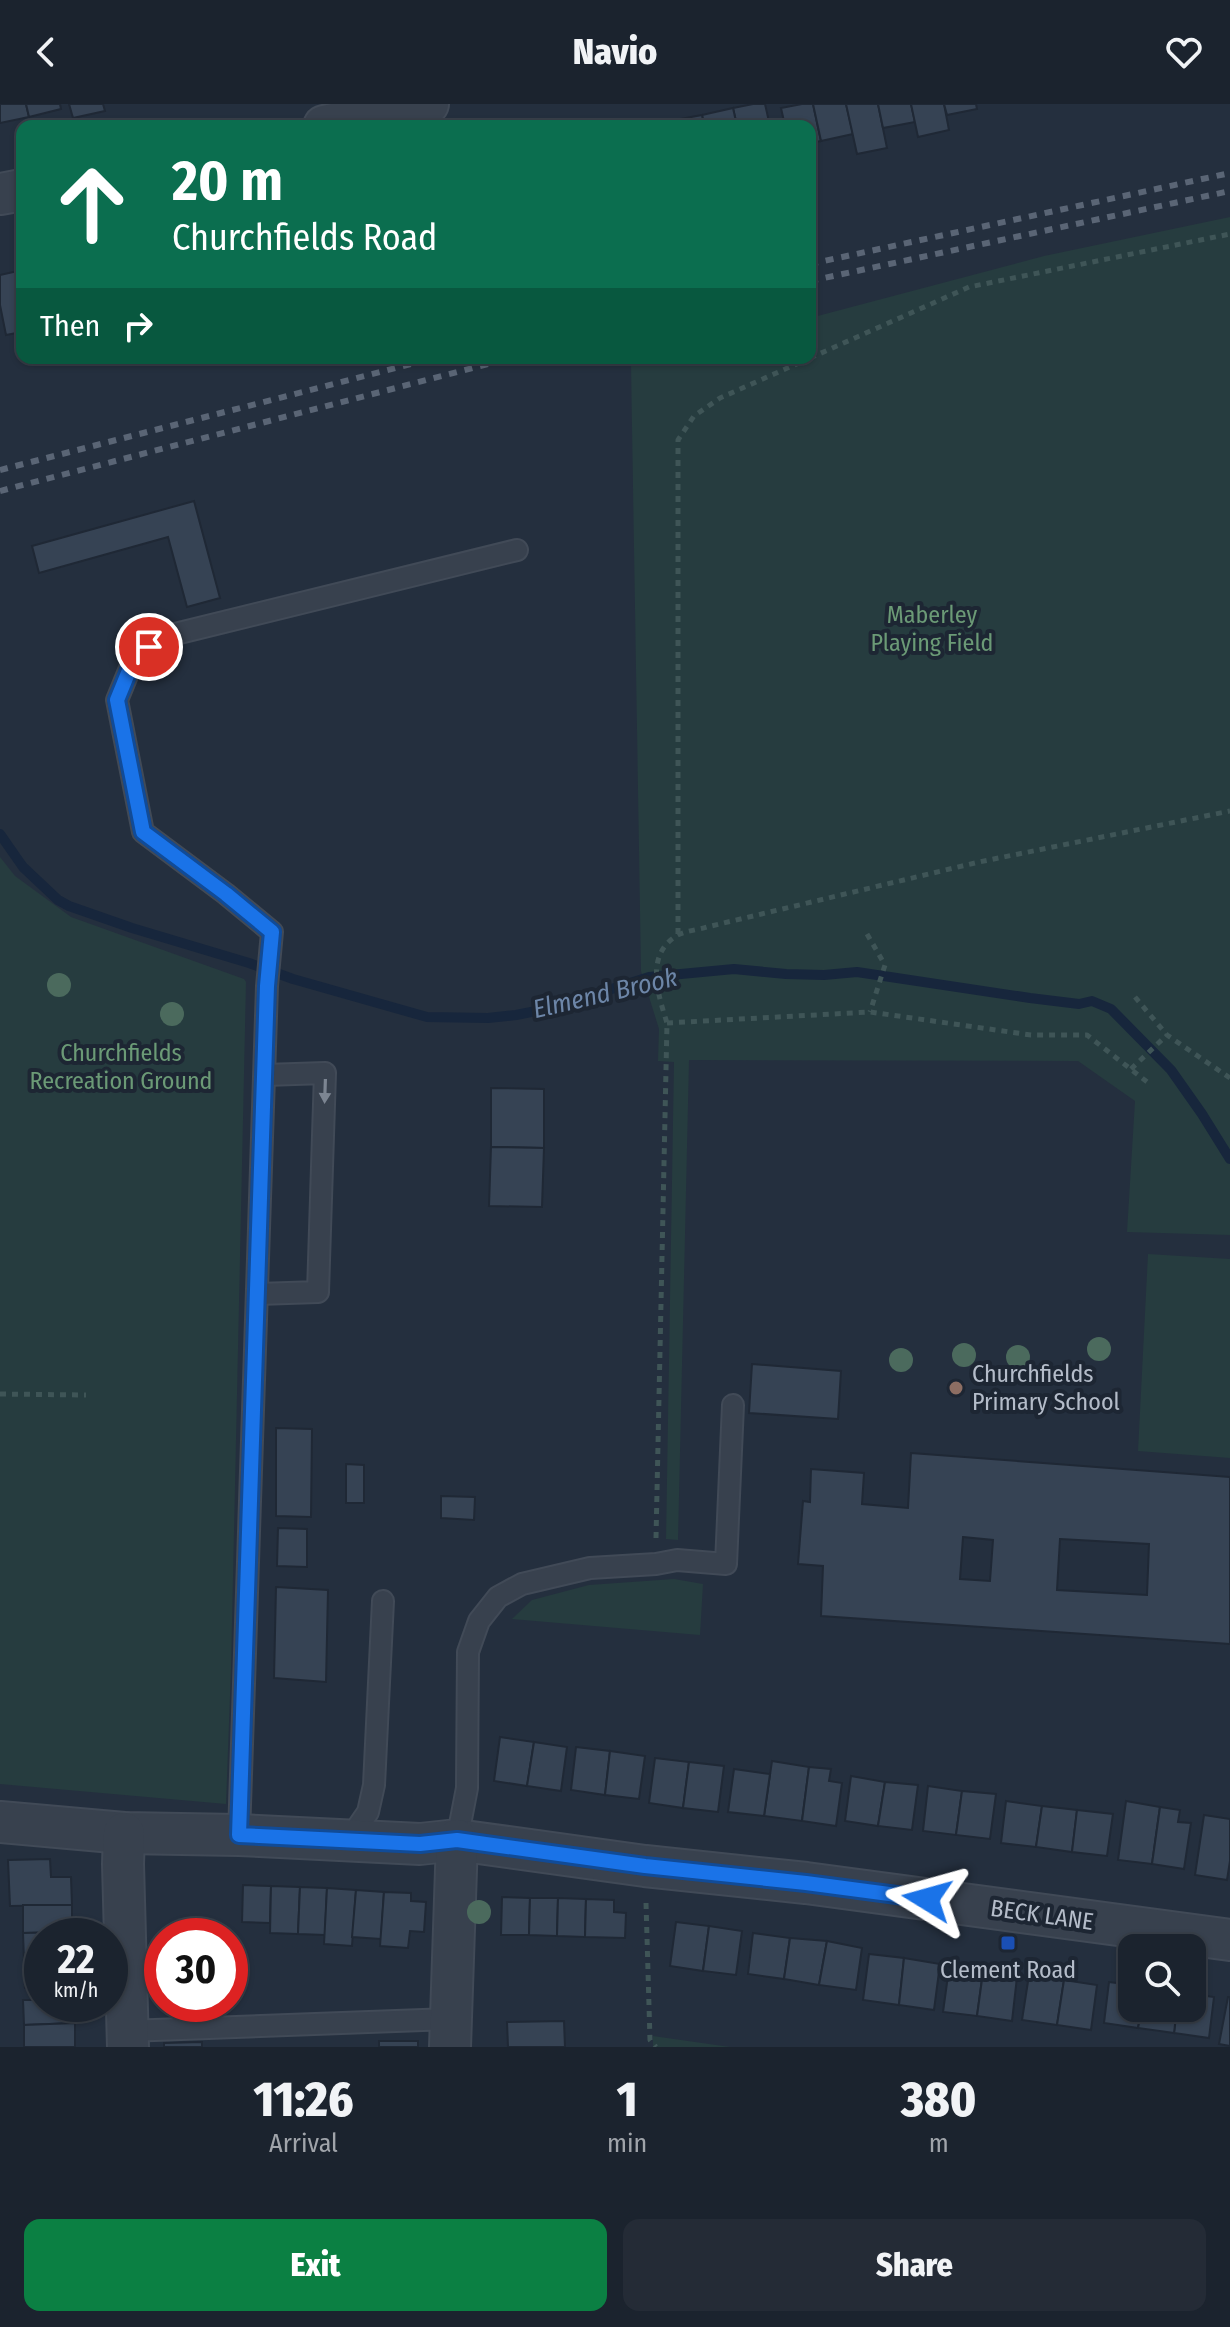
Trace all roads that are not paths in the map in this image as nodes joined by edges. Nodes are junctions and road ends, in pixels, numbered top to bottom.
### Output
1 (428, 104) edge
2 (352, 120) edge
3 (517, 550) dead end
4 (265, 1075) junction
5 (258, 1294) junction
6 (733, 1405) dead end
7 (383, 1601) dead end
8 (0, 1822) edge
9 (124, 1833) junction
10 (239, 1835) junction
11 (457, 1840) junction
12 (348, 1841) junction
13 (1230, 1940) edge
14 (450, 2033) edge
15 (128, 2039) edge

1 - 2 street
3 - 4 lane
4 - 5 lane
4 -> 5 lane
5 - 10 lane
6 - 11 lane
7 - 12 lane
8 - 9 street, BECK LANE
9 - 10 street, BECK LANE
9 - 15 street
10 - 12 street, BECK LANE
11 - 12 street, BECK LANE
11 - 13 street, BECK LANE
11 - 14 street
14 - 15 lane

